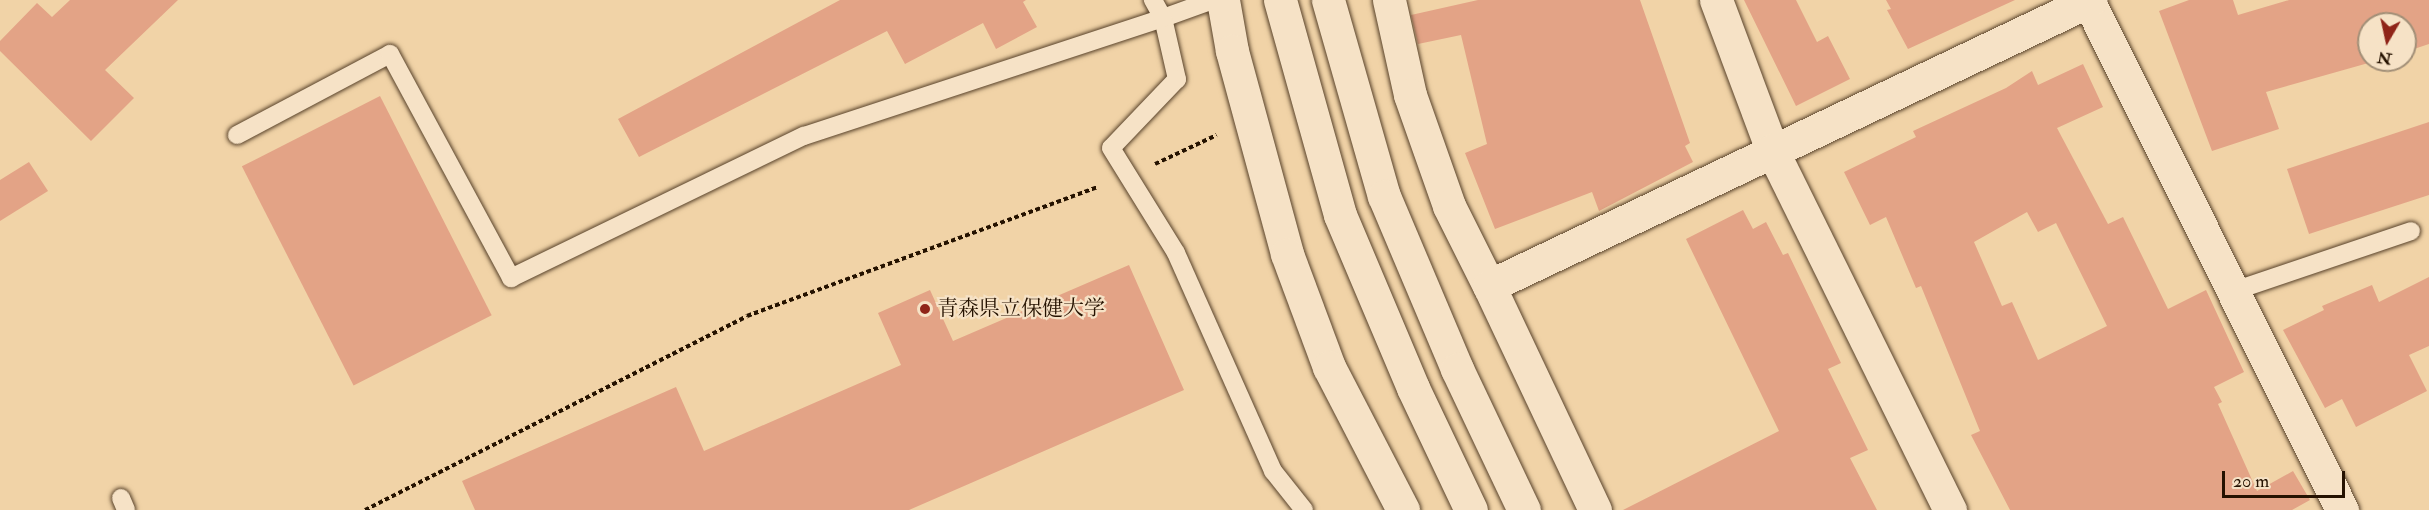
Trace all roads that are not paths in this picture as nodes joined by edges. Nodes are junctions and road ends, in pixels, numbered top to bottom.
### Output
1 (1153, 0) edge
2 (1213, 0) edge
3 (1223, 0) edge
4 (1280, 0) edge
5 (1328, 0) edge
6 (1389, 0) edge
7 (1716, 0) edge
8 (2089, 0) edge
9 (1163, 18) junction
10 (237, 135) dead end
11 (1772, 150) junction
12 (2411, 231) dead end
13 (1489, 286) junction
14 (2231, 292) junction
15 (1304, 510) edge
16 (1403, 510) edge
17 (1471, 510) edge
18 (1524, 510) edge
19 (1595, 510) edge
20 (1950, 510) edge
21 (2342, 510) edge

1 - 9 lane
2 - 9 lane
3 - 16 street
4 - 17 street
5 - 18 street
6 - 13 street
7 - 11 street
8 - 11 street
8 - 14 street
9 - 10 lane
9 - 15 lane
11 - 13 street
11 - 20 street
12 - 14 lane
13 - 19 street
14 - 21 street

